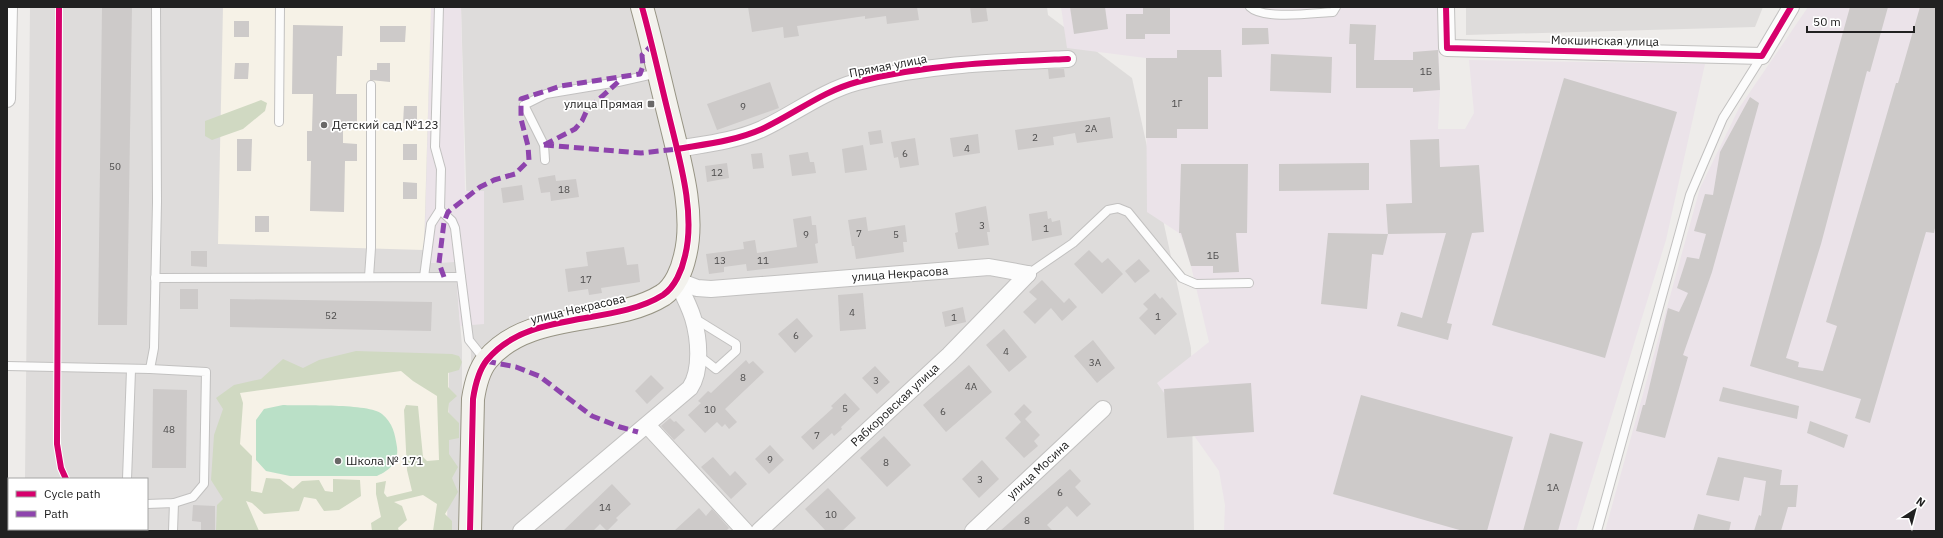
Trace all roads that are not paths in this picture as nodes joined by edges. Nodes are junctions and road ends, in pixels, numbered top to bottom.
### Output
1 (9, 7) edge
2 (156, 7) edge
3 (280, 7) edge
4 (438, 7) edge
5 (642, 7) edge
6 (1250, 7) edge
7 (1336, 7) edge
8 (1446, 7) edge
9 (1791, 7) edge
10 (1762, 56) junction
11 (1068, 59) dead end
12 (659, 73) junction
13 (371, 85) dead end
14 (7, 99) edge
15 (278, 122) dead end
16 (677, 149) junction
17 (545, 160) dead end
18 (440, 210) junction
19 (1028, 274) junction
20 (369, 277) junction
21 (424, 277) junction
22 (461, 277) junction
23 (155, 278) junction
24 (676, 280) junction
25 (1249, 283) dead end
26 (693, 318) junction
27 (698, 354) junction
28 (486, 361) junction
29 (7, 366) edge
30 (150, 369) junction
31 (130, 370) junction
32 (1104, 409) dead end
33 (647, 424) junction
34 (127, 478) edge
35 (174, 503) junction
36 (148, 504) edge
37 (174, 531) edge
38 (470, 531) edge
39 (521, 531) edge
40 (745, 531) edge
41 (759, 531) edge
42 (973, 531) edge
43 (1596, 531) edge

1 - 14 street
2 - 23 lane
3 - 15 lane
4 - 18 lane
5 - 12 street
6 - 7 lane
8 - 10 street, Мокшинская улица
9 - 10 street
10 - 43 lane
11 - 16 street, Прямая улица
12 - 16 street
12 - 17 lane
13 - 20 lane
16 - 24 street
18 - 21 lane
18 - 22 lane
19 - 24 street, улица Некрасова
19 - 25 lane
19 - 41 street, Рабкоровская улица
20 - 21 lane
20 - 23 lane
21 - 22 lane
22 - 28 lane
23 - 30 lane
24 - 26 street
24 - 28 street, улица Некрасова
26 - 27 street
26 - 27 lane
27 - 33 street
28 - 38 street, улица Некрасова
29 - 31 lane
30 - 31 lane
30 - 35 lane
31 - 34 lane
32 - 42 street, улица Мосина
33 - 39 street
33 - 40 street
35 - 36 lane
35 - 37 lane

